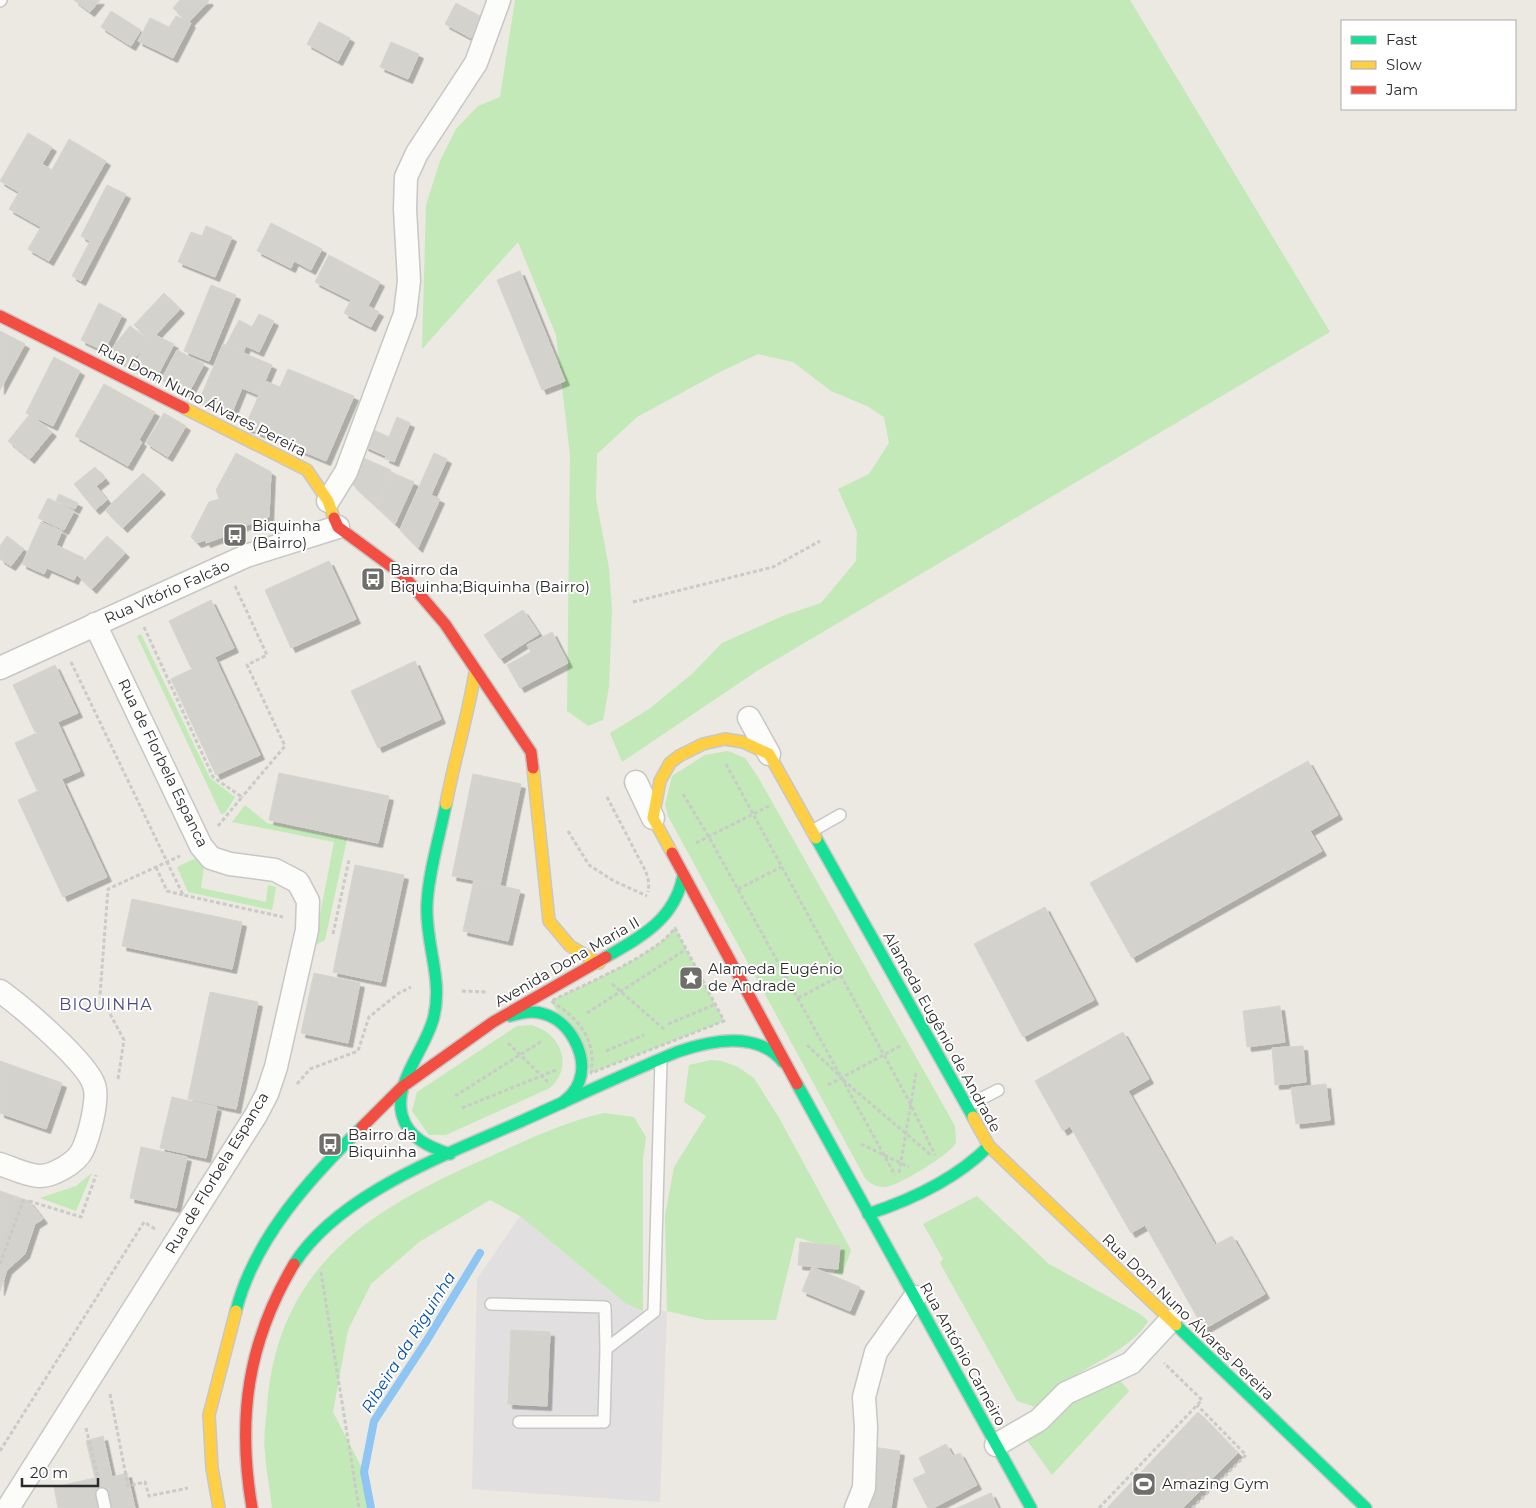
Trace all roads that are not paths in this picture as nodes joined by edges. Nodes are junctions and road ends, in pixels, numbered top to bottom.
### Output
1 (499, 0) edge
2 (0, 316) edge
3 (328, 501) junction
4 (338, 527) junction
5 (95, 624) junction
6 (0, 668) edge
7 (475, 672) junction
8 (749, 718) dead end
9 (769, 754) junction
10 (636, 782) dead end
11 (840, 816) dead end
12 (653, 818) junction
13 (812, 831) junction
14 (683, 876) junction
15 (599, 962) junction
16 (0, 991) edge
17 (493, 1022) junction
18 (661, 1060) junction
19 (786, 1066) junction
20 (402, 1087) junction
21 (998, 1090) dead end
22 (562, 1103) junction
23 (967, 1106) junction
24 (990, 1146) junction
25 (450, 1154) junction
26 (0, 1164) edge
27 (868, 1214) junction
28 (915, 1297) junction
29 (491, 1304) dead end
30 (1170, 1321) junction
31 (606, 1349) junction
32 (519, 1422) dead end
33 (996, 1445) junction
34 (102, 1494) road end
35 (8, 1508) edge
36 (105, 1508) edge
37 (220, 1508) edge
38 (252, 1508) edge
39 (856, 1508) edge
40 (1031, 1508) edge
41 (1366, 1508) edge

1 - 3 street
2 - 3 street, Rua Dom Nuno Álvares Pereira
3 - 4 street, Rua Dom Nuno Álvares Pereira
4 - 5 street, Rua Vitório Falcão
4 - 7 street
5 - 6 street, Rua Vitório Falcão
5 - 35 street, Rua de Florbela Espanca
7 - 15 street
7 - 20 street
8 - 9 street
9 - 12 street
9 - 13 street, Alameda Eugênio de Andrade
10 - 12 street
11 - 13 lane
12 - 14 street
13 - 23 street, Alameda Eugênio de Andrade
14 - 15 street, Avenida Dona Maria II
14 - 19 street
15 - 17 street, Avenida Dona Maria II
16 - 26 street
17 - 20 street, Avenida Dona Maria II
17 - 22 street, Avenida Dona Maria II
18 - 19 street, Avenida Dona Maria II
18 - 22 street, Avenida Dona Maria II
18 - 31 lane
19 - 27 street
20 - 25 street
20 - 37 street, Avenida Dona Maria II
21 - 23 lane
22 - 25 street, Avenida Dona Maria II
23 - 24 street, Alameda Eugênio de Andrade
24 - 27 street, Alameda Eugênio de Andrade
24 - 30 street, Rua Dom Nuno Álvares Pereira
25 - 38 street, Avenida Dona Maria II
27 - 28 street, Rua António Carneiro
28 - 33 street, Rua António Carneiro
28 - 39 street
29 - 31 lane
30 - 33 street
30 - 41 street, Rua Dom Nuno Álvares Pereira
31 - 32 lane
33 - 40 street, Rua António Carneiro
34 - 36 lane

